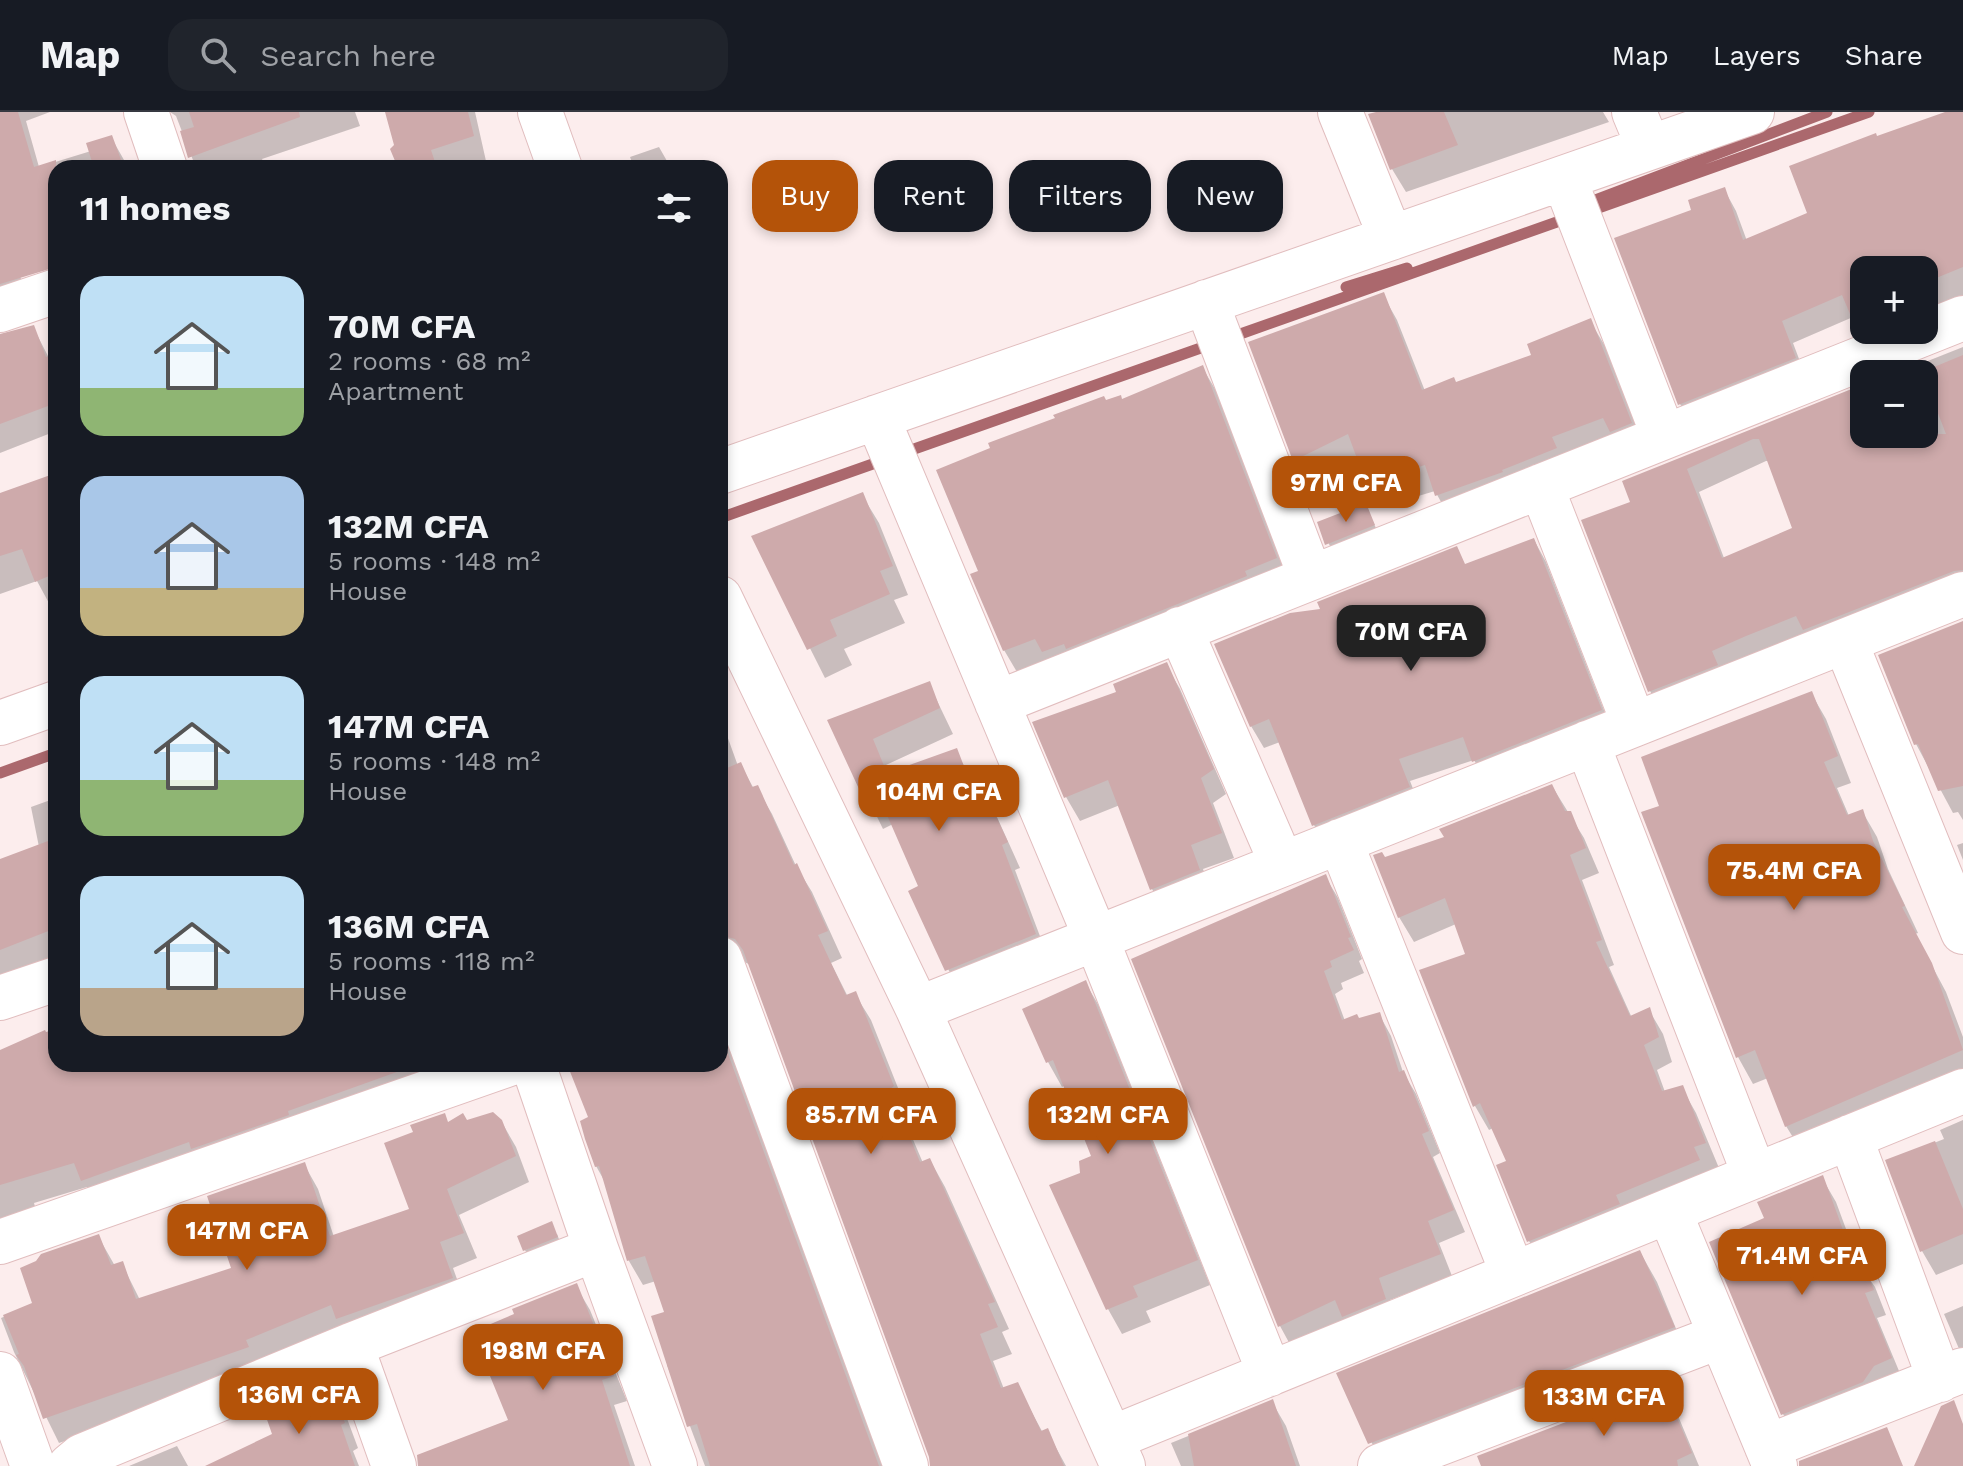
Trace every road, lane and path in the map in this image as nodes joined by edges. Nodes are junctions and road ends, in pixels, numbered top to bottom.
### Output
1 (146, 112) edge
2 (540, 112) edge
3 (1340, 112) edge
4 (1752, 112) edge
5 (1642, 130) edge
6 (162, 160) edge
7 (557, 160) edge
8 (1574, 202) junction
9 (1391, 238) junction
10 (48, 294) edge
11 (0, 310) edge
12 (1963, 318) edge
13 (1215, 326) junction
14 (1664, 437) junction
15 (888, 444) junction
16 (728, 471) edge
17 (1541, 486) junction
18 (1311, 578) junction
19 (1963, 594) edge
20 (728, 615) edge
21 (1180, 629) junction
22 (1845, 641) junction
23 (997, 703) junction
24 (48, 706) edge
25 (0, 723) edge
26 (1634, 724) junction
27 (1587, 743) junction
28 (1340, 841) junction
29 (1282, 864) junction
30 (1963, 932) edge
31 (1096, 938) junction
32 (728, 981) edge
33 (48, 982) edge
34 (0, 998) edge
35 (918, 1009) junction
36 (486, 1072) edge
37 (536, 1072) edge
38 (1963, 1091) edge
39 (1850, 1137) junction
40 (1755, 1176) junction
41 (1669, 1211) junction
42 (0, 1242) edge
43 (596, 1249) junction
44 (1513, 1274) junction
45 (1721, 1336) junction
46 (351, 1345) junction
47 (0, 1374) edge
48 (1270, 1374) junction
49 (1951, 1375) edge
50 (1467, 1451) edge
51 (1118, 1452) edge
52 (1771, 1456) edge
53 (79, 1463) edge
54 (33, 1466) edge
55 (394, 1466) edge
56 (675, 1466) edge
57 (906, 1466) edge
58 (1380, 1466) edge

1 - 6 street
2 - 7 street
3 - 9 street
4 - 5 street
5 - 8 street
8 - 9 street
8 - 14 street
9 - 13 street
10 - 11 street
12 - 14 street
13 - 15 street
13 - 18 street
14 - 17 street
15 - 16 street
15 - 23 street
17 - 18 street
17 - 26 street
18 - 21 street
19 - 22 street
20 - 35 street
21 - 23 street
21 - 29 street
22 - 26 street
22 - 30 street
23 - 31 street
24 - 25 street
26 - 27 street
27 - 28 street
27 - 40 street
28 - 29 street
28 - 44 street
29 - 31 street
31 - 35 street
31 - 48 street
32 - 57 street
33 - 34 street
35 - 51 street
36 - 42 street
37 - 43 street
38 - 39 street
39 - 40 street
39 - 49 street
40 - 41 street
41 - 44 street
41 - 45 street
43 - 46 street
43 - 56 street
44 - 48 street
45 - 50 street
45 - 52 street
46 - 53 street
46 - 55 street
47 - 54 street
48 - 51 street
49 - 52 street
50 - 58 street

